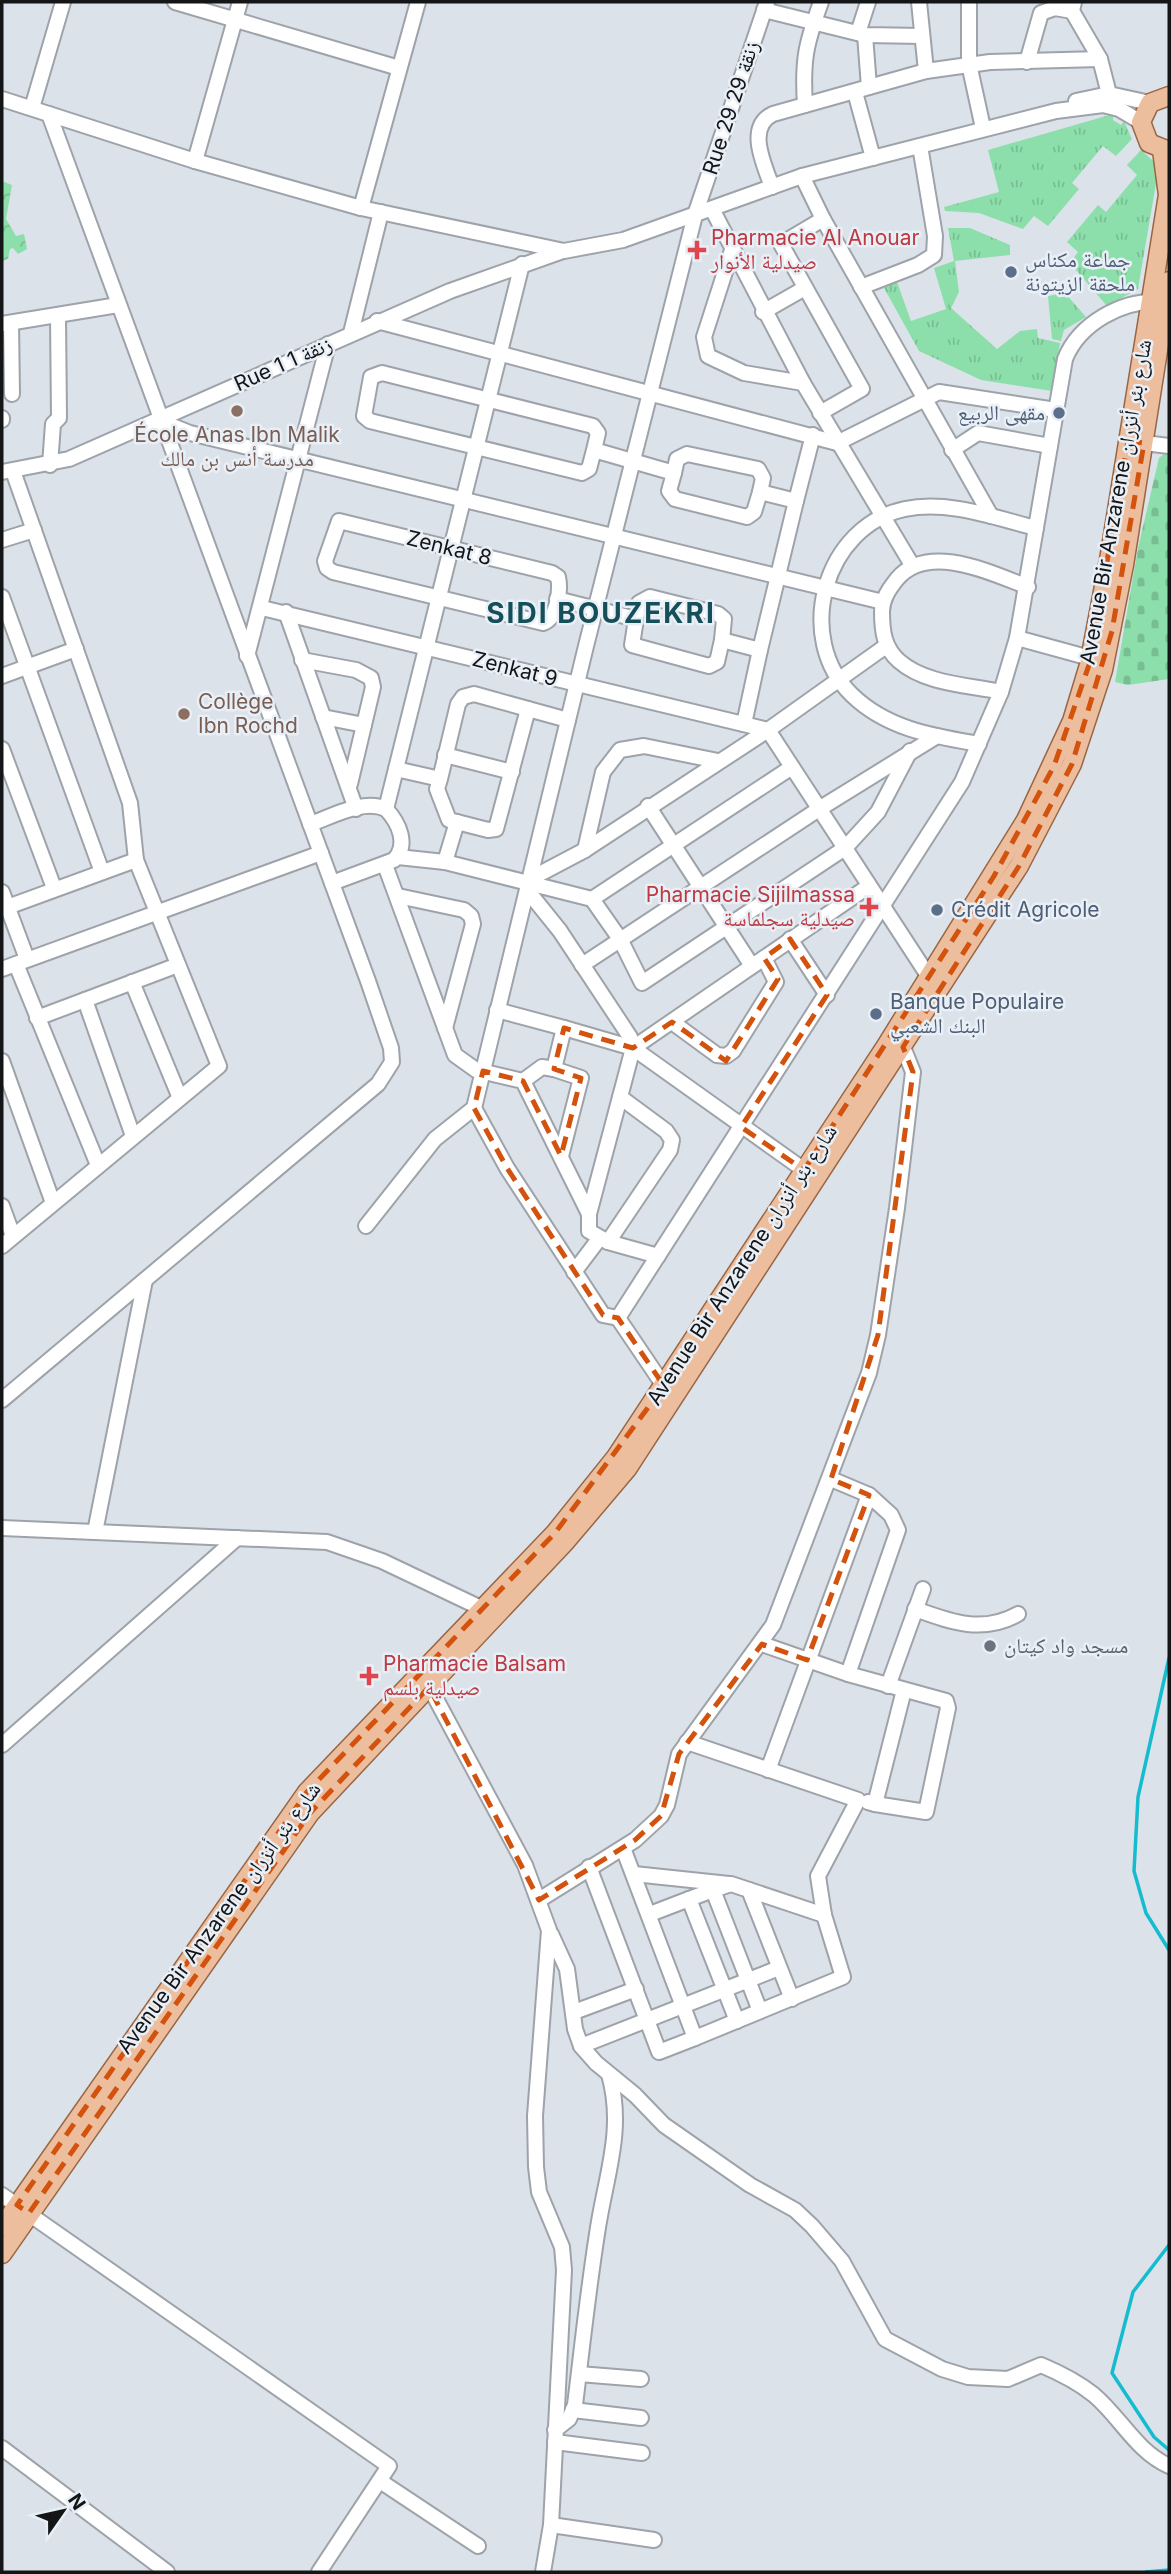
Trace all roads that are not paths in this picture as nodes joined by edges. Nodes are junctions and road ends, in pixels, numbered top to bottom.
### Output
1 (63, 2) edge
2 (175, 2) edge
3 (240, 2) edge
4 (418, 2) edge
5 (821, 2) edge
6 (868, 2) edge
7 (919, 2) edge
8 (969, 2) edge
9 (765, 6) edge
10 (1073, 6) edge
11 (235, 20) junction
12 (812, 22) junction
13 (862, 34) junction
14 (922, 36) junction
15 (1100, 59) junction
16 (1027, 62) junction
17 (970, 64) junction
18 (400, 68) junction
19 (926, 71) junction
20 (862, 90) junction
21 (1110, 94) junction
22 (1163, 96) edge
23 (2, 99) edge
24 (806, 106) junction
25 (32, 108) junction
26 (1056, 111) junction
27 (49, 114) junction
28 (1141, 122) junction
29 (983, 128) junction
30 (920, 146) junction
31 (1165, 151) edge
32 (873, 158) junction
33 (195, 161) junction
34 (802, 176) junction
35 (772, 187) junction
36 (361, 208) junction
37 (712, 209) junction
38 (382, 212) junction
39 (695, 215) junction
40 (822, 219) junction
41 (732, 250) junction
42 (564, 251) junction
43 (522, 264) junction
44 (1169, 281) edge
45 (861, 287) junction
46 (805, 288) junction
47 (1158, 302) junction
48 (118, 305) junction
49 (763, 312) junction
50 (58, 316) junction
51 (377, 321) junction
52 (6, 324) edge
53 (351, 333) junction
54 (328, 344) junction
55 (498, 354) junction
56 (803, 383) junction
57 (650, 391) junction
58 (12, 394) dead end
59 (923, 399) junction
60 (487, 400) junction
61 (1056, 410) junction
62 (820, 413) junction
63 (160, 421) junction
64 (813, 435) junction
65 (1136, 442) junction
66 (837, 443) junction
67 (476, 446) junction
68 (1050, 446) junction
69 (1169, 446) edge
70 (594, 450) junction
71 (952, 450) junction
72 (298, 457) junction
73 (631, 461) junction
74 (50, 465) junction
75 (8, 472) edge
76 (674, 472) junction
77 (760, 492) junction
78 (463, 500) junction
79 (796, 501) junction
80 (884, 515) junction
81 (990, 516) junction
82 (1036, 528) junction
83 (34, 530) junction
84 (614, 535) junction
85 (2, 540) edge
86 (450, 550) junction
87 (912, 565) junction
88 (779, 576) junction
89 (1028, 587) junction
90 (825, 588) junction
91 (437, 596) junction
92 (2, 597) edge
93 (557, 599) junction
94 (883, 602) junction
95 (262, 608) junction
96 (595, 609) junction
97 (286, 612) junction
98 (6, 619) edge
99 (636, 620) junction
100 (1017, 638) junction
101 (722, 640) junction
102 (426, 646) junction
103 (886, 646) junction
104 (76, 649) junction
105 (760, 650) junction
106 (247, 656) junction
107 (1090, 658) junction
108 (302, 660) junction
109 (27, 667) junction
110 (2, 676) edge
111 (838, 681) junction
112 (576, 685) junction
113 (1001, 692) junction
114 (528, 709) junction
115 (323, 717) junction
116 (568, 720) junction
117 (744, 724) junction
118 (364, 725) junction
119 (768, 730) junction
120 (937, 736) junction
121 (979, 744) junction
122 (2, 749) edge
123 (910, 751) junction
124 (445, 755) junction
125 (718, 761) junction
126 (792, 767) junction
127 (396, 769) junction
128 (512, 772) junction
129 (437, 782) junction
130 (350, 785) junction
131 (648, 806) junction
132 (356, 809) junction
133 (819, 809) junction
134 (386, 810) junction
135 (310, 824) junction
136 (453, 825) junction
137 (674, 846) junction
138 (845, 849) junction
139 (585, 850) junction
140 (321, 853) junction
141 (136, 860) junction
142 (392, 861) junction
143 (445, 862) junction
144 (102, 872) junction
145 (332, 883) junction
146 (528, 884) junction
147 (869, 886) junction
148 (700, 887) junction
149 (54, 888) junction
150 (2, 892) edge
151 (398, 896) junction
152 (592, 899) junction
153 (883, 907) junction
154 (4, 908) edge
155 (157, 912) junction
156 (727, 928) junction
157 (620, 939) junction
158 (790, 939) junction
159 (758, 962) junction
160 (15, 964) edge
161 (178, 965) junction
162 (582, 965) junction
163 (929, 977) junction
164 (132, 982) junction
165 (827, 995) junction
166 (85, 1000) junction
167 (497, 1010) junction
168 (37, 1018) junction
169 (672, 1021) junction
170 (445, 1028) junction
171 (564, 1028) junction
172 (903, 1046) junction
173 (633, 1048) junction
174 (2, 1061) edge
175 (554, 1069) junction
176 (483, 1071) junction
177 (523, 1081) junction
178 (620, 1097) junction
179 (180, 1098) junction
180 (474, 1108) junction
181 (741, 1127) junction
182 (133, 1136) junction
183 (561, 1156) junction
184 (98, 1165) junction
185 (804, 1170) junction
186 (53, 1203) junction
187 (2, 1206) edge
188 (589, 1214) junction
189 (366, 1226) dead end
190 (603, 1240) junction
191 (7, 1241) edge
192 (658, 1256) junction
193 (574, 1272) junction
194 (145, 1280) junction
195 (618, 1318) junction
196 (664, 1386) junction
197 (2, 1400) edge
198 (831, 1479) junction
199 (869, 1495) junction
200 (2, 1528) edge
201 (95, 1532) junction
202 (237, 1538) junction
203 (923, 1589) dead end
204 (483, 1609) junction
205 (915, 1609) junction
206 (1018, 1614) dead end
207 (762, 1644) junction
208 (807, 1660) junction
209 (848, 1674) junction
210 (429, 1686) junction
211 (888, 1686) junction
212 (904, 1690) junction
213 (687, 1742) junction
214 (2, 1745) edge
215 (768, 1770) junction
216 (858, 1800) junction
217 (875, 1804) junction
218 (623, 1848) junction
219 (589, 1867) junction
220 (634, 1874) junction
221 (731, 1884) junction
222 (713, 1890) junction
223 (749, 1890) junction
224 (689, 1899) junction
225 (539, 1900) junction
226 (650, 1914) junction
227 (824, 1915) junction
228 (549, 1930) junction
229 (779, 1968) junction
230 (748, 1981) junction
231 (636, 1989) junction
232 (724, 1991) junction
233 (792, 1999) junction
234 (684, 2006) junction
235 (760, 2011) junction
236 (574, 2012) junction
237 (647, 2020) junction
238 (737, 2021) junction
239 (695, 2038) junction
240 (581, 2046) junction
241 (609, 2074) junction
242 (16, 2205) edge
243 (2, 2227) edge
244 (2, 2254) edge
245 (579, 2374) junction
246 (641, 2379) dead end
247 (573, 2410) junction
248 (641, 2418) dead end
249 (555, 2436) junction
250 (2, 2448) edge
251 (642, 2453) dead end
252 (1169, 2466) edge
253 (380, 2481) junction
254 (551, 2525) junction
255 (654, 2540) dead end
256 (478, 2546) dead end
257 (167, 2572) edge
258 (319, 2572) edge
259 (543, 2572) edge

1 - 25 street
2 - 11 street
3 - 11 street
4 - 18 street
5 - 12 street
6 - 13 street
7 - 14 street
8 - 17 street
9 - 12 street
9 - 39 street, Rue 29 زنقة 29
10 - 15 street
10 - 16 street
11 - 18 street
11 - 33 street
12 - 13 street
12 - 24 street
13 - 14 street
13 - 20 street
14 - 19 street
15 - 16 street
15 - 21 street
16 - 17 street
17 - 19 street
17 - 29 street
18 - 36 street
19 - 20 street
20 - 24 street
20 - 32 street
21 - 22 street
21 - 26 street
22 - 28 main road
23 - 25 street
24 - 35 street
25 - 27 street
26 - 28 street
26 - 29 street, Rue 1 زنقة 1
27 - 33 street
27 - 48 street
28 - 31 main road, Avenue Bir Anzarene شارع بئر أنزران
29 - 30 street, Rue 1 زنقة 1
30 - 32 street, Rue 1 زنقة 1
30 - 45 street
31 - 47 main road, Avenue Bir Anzarene شارع بئر أنزران
32 - 34 street, Rue 1 زنقة 1
33 - 36 street
34 - 35 street, Rue 1 زنقة 1
34 - 40 street
35 - 37 street, Rue 1 زنقة 1
36 - 38 street
37 - 39 street, Rue 1 زنقة 1
37 - 41 street
38 - 42 street
38 - 53 street
39 - 42 street, Rue 1 زنقة 1
39 - 57 street, Rue 29 زنقة 29
40 - 45 street
40 - 46 street
41 - 49 street
41 - 56 street
42 - 43 street, Rue 1 زنقة 1
43 - 51 street, Rue 1 زنقة 1
43 - 55 street
44 - 47 main road, Avenue Bir Anzarene شارع بئر أنزران
45 - 59 street
46 - 49 street
46 - 62 street
47 - 61 street
47 - 65 main road, Avenue Bir Anzarene شارع بئر أنزران
48 - 50 street
48 - 63 street
49 - 56 street
50 - 52 street
50 - 74 street
51 - 53 street, Rue 1 زنقة 1
51 - 55 street
52 - 58 street
53 - 54 street, Rue 1 زنقة 1
54 - 63 street, Rue 1 زنقة 1
54 - 72 street
55 - 57 street
55 - 60 street
56 - 62 street
57 - 64 street
57 - 73 street, Rue 29 زنقة 29
59 - 61 street
59 - 66 street
59 - 71 street
60 - 67 street
60 - 67 street
60 - 70 street
61 - 68 street
62 - 66 street
63 - 72 street
63 - 74 street, Rue 1 زنقة 1
63 - 106 street
64 - 66 street
64 - 79 street
65 - 69 street
65 - 107 main road, Avenue Bir Anzarene شارع بئر أنزران
65 - 172 main road, Avenue Bir Anzarene شارع بئر أنزران
66 - 80 street
67 - 70 street
67 - 78 street
68 - 71 street
68 - 82 street
70 - 73 street
71 - 81 street
72 - 78 street
72 - 95 street
73 - 76 street
73 - 84 street, Rue 29 زنقة 29
74 - 75 street, Rue 1 زنقة 1
75 - 83 street
76 - 77 street
76 - 77 street
77 - 79 street
78 - 84 street
78 - 86 street
79 - 88 street
80 - 81 street
80 - 87 street
80 - 90 street
81 - 82 street
82 - 89 street
83 - 85 street
83 - 104 street
84 - 88 street
84 - 96 street, Rue 29 زنقة 29
86 - 91 street
86 - 91 street, Zenkat 8
86 - 93 street, Zenkat 8
87 - 89 street
87 - 94 street
88 - 90 street
88 - 105 street
89 - 100 street
90 - 94 street
90 - 111 street
91 - 93 street
91 - 102 street
92 - 98 street
93 - 96 street
94 - 103 street
95 - 97 street, Zenkat 9
95 - 106 street
96 - 99 street
96 - 112 street, Rue 29 زنقة 29
97 - 102 street, Zenkat 9
97 - 108 street
98 - 109 street
99 - 101 street
99 - 101 street
100 - 107 street
100 - 113 street
101 - 105 street
102 - 112 street, Zenkat 9
102 - 127 street
103 - 111 street
103 - 113 street
104 - 109 street
104 - 141 street
105 - 117 street
106 - 135 street
107 - 163 main road, Avenue Bir Anzarene شارع بئر أنزران
108 - 115 street
108 - 118 street
109 - 110 street
109 - 144 street
111 - 119 street
111 - 120 street
112 - 116 street, Rue 29 زنقة 29
112 - 117 street, Zenkat 9
113 - 121 street
114 - 116 street
114 - 124 street
114 - 128 street
115 - 118 street
115 - 130 street
116 - 146 street, Rue 29 زنقة 29
117 - 119 street, Zenkat 9
118 - 130 street
119 - 125 street
119 - 126 street
120 - 121 street
120 - 123 street
121 - 153 street
122 - 149 street
123 - 133 street
123 - 138 street
124 - 128 street
124 - 129 street
125 - 131 street
125 - 139 street
126 - 133 street
126 - 137 street
127 - 129 street
127 - 134 street
128 - 136 street
129 - 136 street
130 - 132 street
131 - 137 street
131 - 139 street
132 - 134 street
132 - 135 street
133 - 138 street
133 - 148 street
134 - 142 street
135 - 140 street
136 - 143 street
137 - 148 street
137 - 152 street
138 - 147 street
138 - 156 street
139 - 146 street
140 - 145 street
140 - 155 street
141 - 144 street
141 - 155 street
142 - 143 street
142 - 145 street
142 - 151 street
143 - 146 street
144 - 149 street
145 - 194 street
146 - 152 street
146 - 162 street
146 - 167 street, Rue 29 زنقة 29
147 - 153 street
147 - 158 street
148 - 156 street
148 - 157 street
149 - 154 street
150 - 154 street
151 - 170 street
151 - 170 street
152 - 157 street
153 - 163 street
153 - 165 street
154 - 160 street
155 - 160 street
155 - 161 street
156 - 157 street
156 - 159 street
157 - 162 street
158 - 159 street
158 - 165 street
159 - 169 street
159 - 169 street
160 - 168 street
161 - 164 street
161 - 179 street
162 - 173 street
163 - 185 main road, Avenue Bir Anzarene شارع بئر أنزران
164 - 166 street
164 - 179 street
165 - 181 street
166 - 168 street
166 - 182 street
167 - 171 street
167 - 176 street, Rue 29 زنقة 29
168 - 184 street
169 - 173 street
170 - 176 street
171 - 173 street
171 - 175 street
172 - 198 street
172 - 210 main road, Avenue Bir Anzarene شارع بئر أنزران
173 - 178 street
173 - 181 street
174 - 186 street
175 - 177 street
175 - 183 street
176 - 177 street
176 - 180 street, Rue 29 زنقة 29
177 - 183 street
178 - 188 street
178 - 190 street
179 - 182 street
180 - 189 street
180 - 193 street
181 - 185 street
181 - 192 street
182 - 184 street
183 - 188 street
184 - 186 street
185 - 196 main road, Avenue Bir Anzarene شارع بئر أنزران
186 - 191 street
187 - 191 street
188 - 190 street
190 - 192 street
190 - 193 street
192 - 195 street
193 - 195 street
194 - 197 street
194 - 201 street
195 - 196 street
196 - 204 main road, Avenue Bir Anzarene شارع بئر أنزران
198 - 199 street
198 - 207 street
199 - 208 street
199 - 209 street
200 - 201 street
201 - 202 street
202 - 204 street
202 - 214 street
203 - 205 street
204 - 242 main road, Avenue Bir Anzarene شارع بئر أنزران
205 - 206 street
205 - 211 street
207 - 208 street
207 - 213 street
208 - 209 street
208 - 215 street
209 - 211 street
210 - 225 street
210 - 242 main road, Avenue Bir Anzarene شارع بئر أنزران
211 - 212 street
212 - 217 street
212 - 217 street
213 - 215 street
213 - 218 street
215 - 216 street
216 - 217 street
216 - 227 street
218 - 219 street
218 - 220 street
219 - 225 street
219 - 231 street
220 - 221 street
220 - 226 street
221 - 222 street
221 - 223 street
222 - 224 street
222 - 230 street
223 - 227 street
223 - 229 street
224 - 226 street
224 - 232 street
225 - 228 street
226 - 234 street
227 - 233 street
228 - 236 street
228 - 249 street
229 - 230 street
229 - 233 street
230 - 232 street
230 - 235 street
231 - 236 street
231 - 237 street
232 - 234 street
232 - 238 street
233 - 235 street
234 - 237 street
234 - 239 street
235 - 238 street
236 - 240 street
237 - 239 street
237 - 240 street
238 - 239 street
240 - 241 street
241 - 245 street
241 - 252 street
242 - 243 main road, Avenue Bir Anzarene شارع بئر أنزران
242 - 244 main road, Avenue Bir Anzarene شارع بئر أنزران
242 - 253 street
245 - 246 street
245 - 247 street
247 - 248 street
247 - 249 street
249 - 251 street
249 - 254 street
250 - 257 street
253 - 256 street
253 - 258 street
254 - 255 street
254 - 259 street

